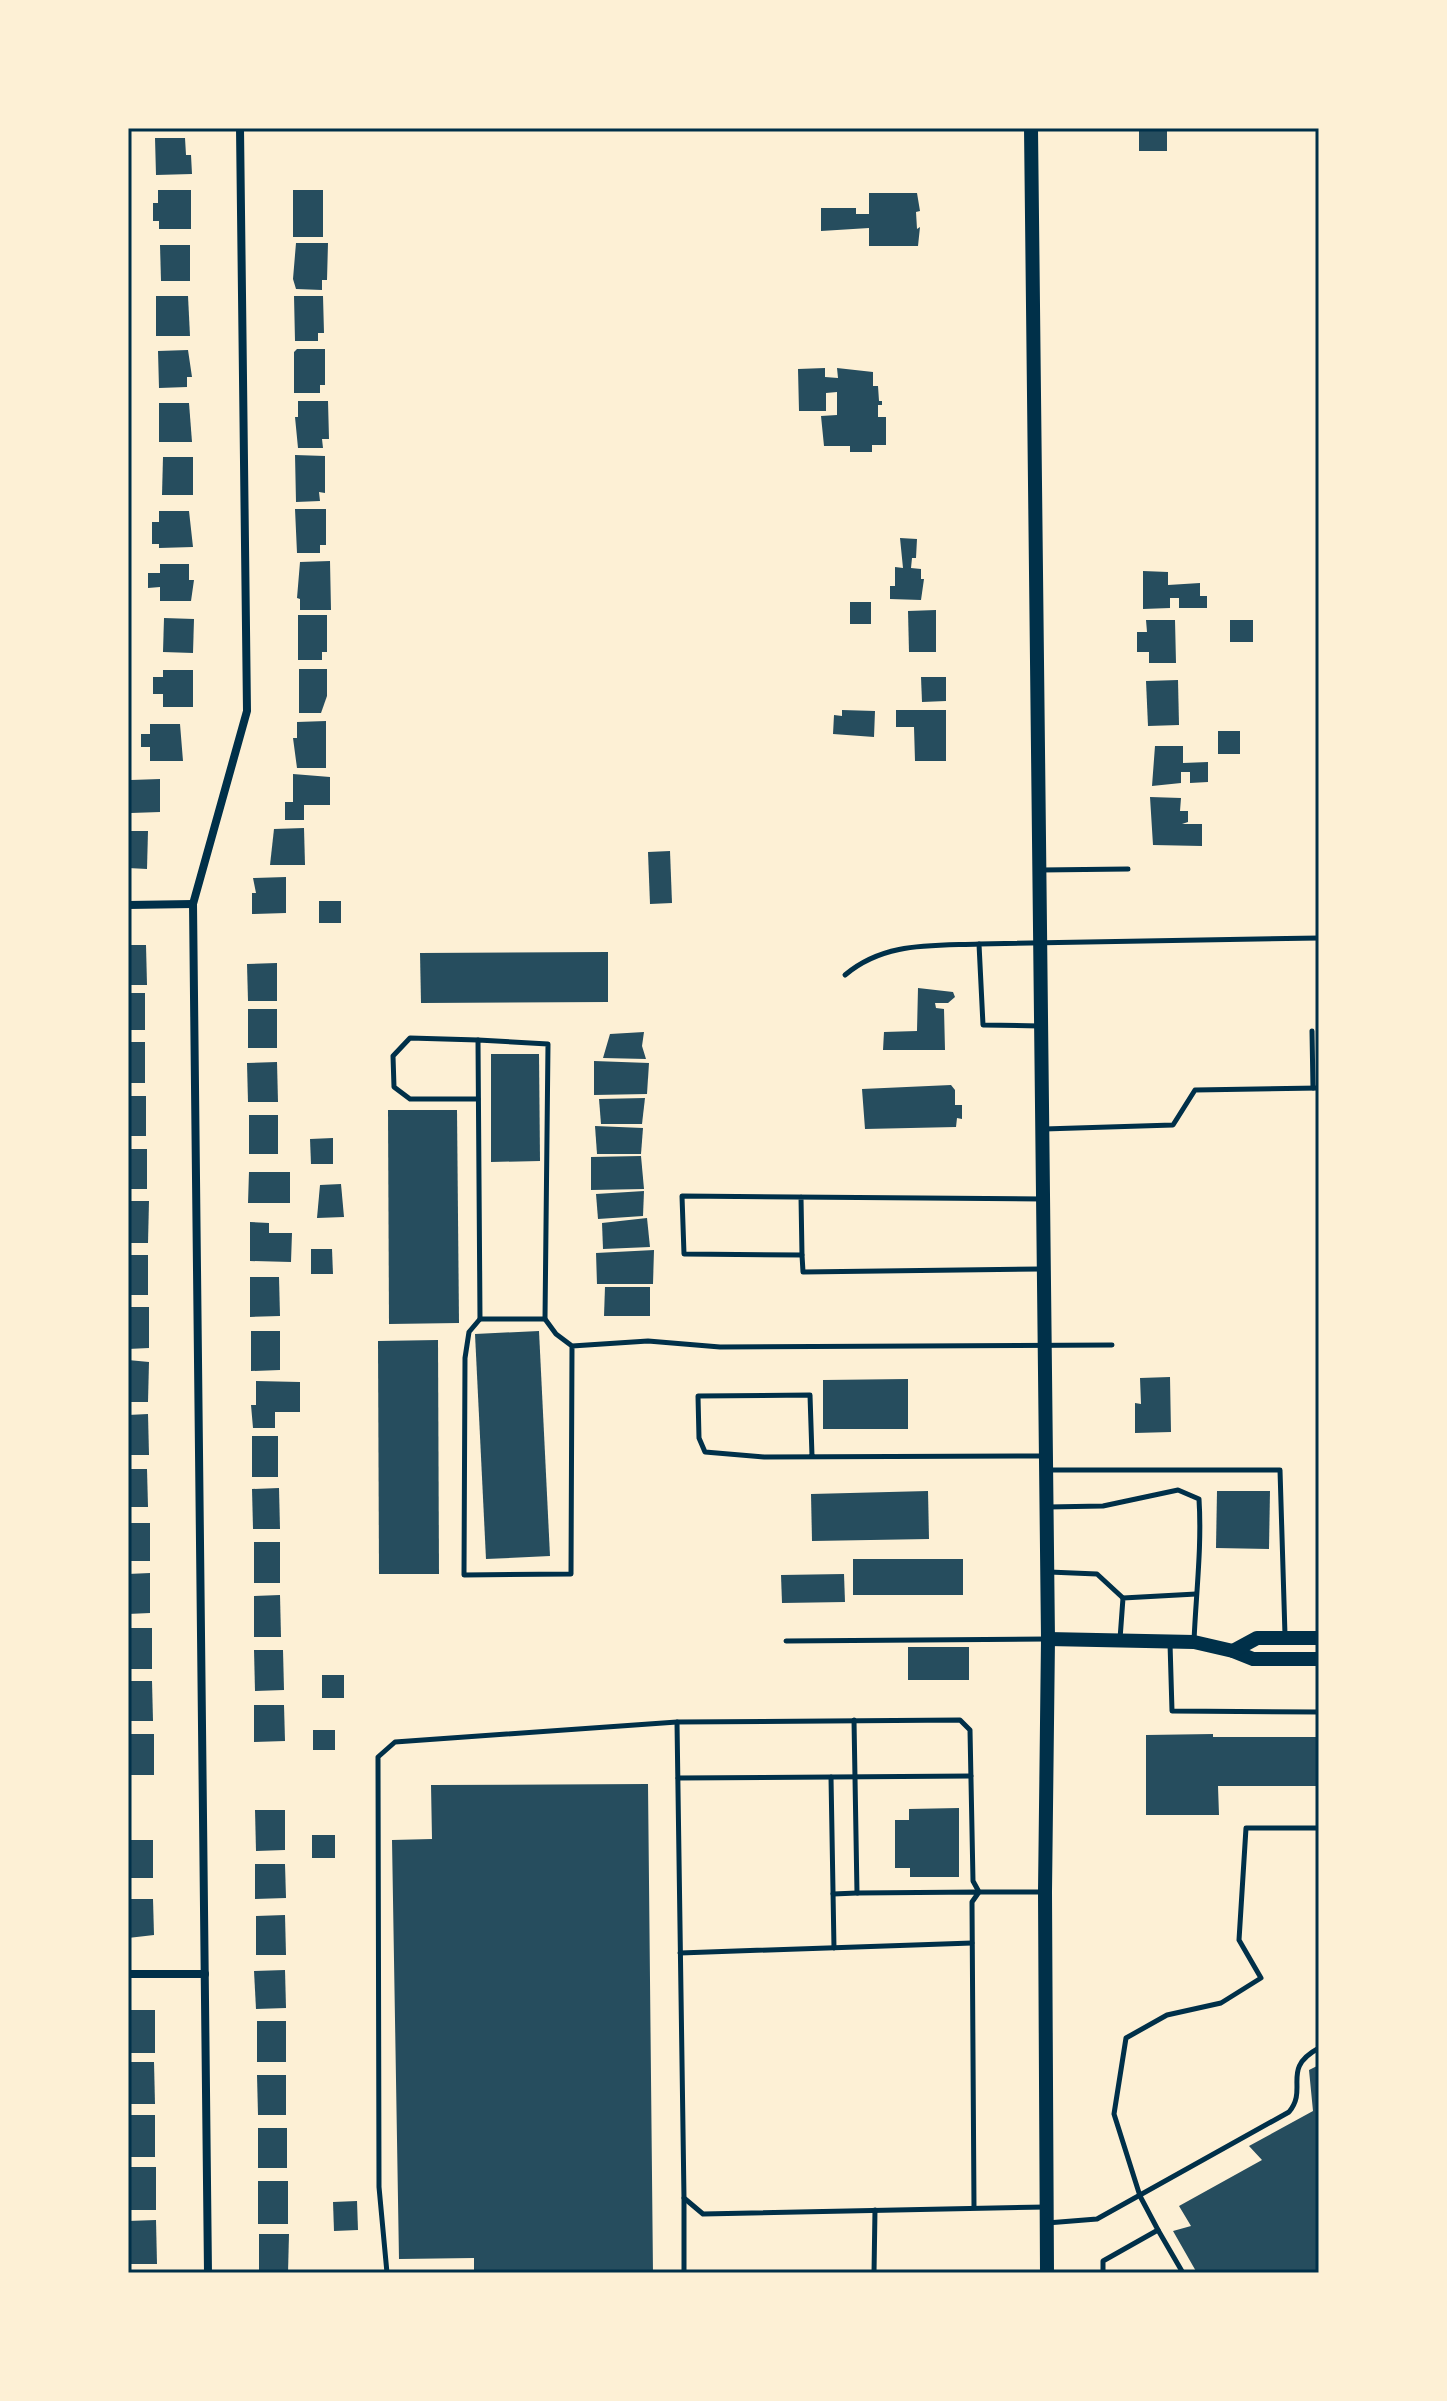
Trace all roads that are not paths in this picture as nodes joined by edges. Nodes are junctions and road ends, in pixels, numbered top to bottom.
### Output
1 (240, 128) edge
2 (1031, 128) edge
3 (1128, 869) dead end
4 (1040, 870) junction
5 (193, 904) junction
6 (128, 905) edge
7 (1319, 938) edge
8 (1041, 942) junction
9 (979, 944) junction
10 (845, 975) dead end
11 (1041, 1026) junction
12 (1312, 1031) dead end
13 (478, 1040) junction
14 (1316, 1088) edge
15 (478, 1099) junction
16 (1042, 1129) junction
17 (801, 1197) junction
18 (1043, 1199) junction
19 (802, 1255) junction
20 (1044, 1269) junction
21 (480, 1319) junction
22 (545, 1319) junction
23 (1112, 1345) dead end
24 (572, 1346) junction
25 (1045, 1346) junction
26 (812, 1456) junction
27 (1046, 1463) junction
28 (1047, 1507) junction
29 (1048, 1572) junction
30 (1196, 1594) junction
31 (1123, 1598) junction
32 (1319, 1638) edge
33 (1048, 1639) junction
34 (1285, 1639) junction
35 (786, 1641) dead end
36 (1120, 1641) junction
37 (1170, 1642) junction
38 (1194, 1642) junction
39 (1233, 1651) junction
40 (1319, 1659) edge
41 (1319, 1712) edge
42 (854, 1720) junction
43 (677, 1722) junction
44 (971, 1776) junction
45 (831, 1777) junction
46 (854, 1777) junction
47 (678, 1778) junction
48 (1319, 1828) edge
49 (979, 1892) junction
50 (1045, 1892) junction
51 (857, 1893) junction
52 (833, 1894) junction
53 (972, 1943) junction
54 (834, 1948) junction
55 (680, 1953) junction
56 (128, 1974) edge
57 (205, 1974) junction
58 (1319, 2048) edge
59 (1140, 2196) junction
60 (684, 2198) junction
61 (974, 2207) junction
62 (875, 2210) junction
63 (1047, 2215) junction
64 (1158, 2230) junction
65 (208, 2273) edge
66 (387, 2273) edge
67 (684, 2273) edge
68 (874, 2273) edge
69 (1047, 2273) edge
70 (1103, 2273) edge
71 (1183, 2273) edge

1 - 5 street
2 - 4 main road
3 - 4 lane
4 - 8 main road
5 - 6 street
5 - 57 street
7 - 8 lane
8 - 9 lane
8 - 11 main road
9 - 10 lane
9 - 11 lane
11 - 16 main road
12 - 14 lane
13 - 15 lane
13 - 15 lane
13 - 22 lane
14 - 16 lane
15 - 21 lane
16 - 18 main road
17 - 18 lane
17 - 19 lane
17 - 19 lane
18 - 20 main road
19 - 20 lane
20 - 25 main road
21 - 22 lane
21 - 24 lane
22 - 24 lane
23 - 25 lane
24 - 25 lane
25 - 27 main road
26 - 26 lane
26 - 27 lane
27 - 28 main road
27 - 34 lane
28 - 29 main road
28 - 30 lane
29 - 31 lane
29 - 33 main road
30 - 31 lane
30 - 38 lane
31 - 36 lane
32 - 34 main road
33 - 35 lane
33 - 36 main road
33 - 50 main road
34 - 39 main road
36 - 37 main road
37 - 38 main road
37 - 41 lane
38 - 39 main road
39 - 40 main road
42 - 43 lane
42 - 44 lane
42 - 46 lane
43 - 47 lane
43 - 66 lane
44 - 46 lane
44 - 49 lane
45 - 46 lane
45 - 47 lane
45 - 52 lane
46 - 51 lane
47 - 55 lane
48 - 59 lane
49 - 50 lane
49 - 51 lane
49 - 53 lane
50 - 63 main road
51 - 52 lane
52 - 54 lane
53 - 54 lane
53 - 61 lane
54 - 55 lane
55 - 60 lane
56 - 57 street
57 - 65 street
58 - 59 lane
59 - 63 lane
59 - 64 lane
60 - 62 lane
60 - 67 lane
61 - 62 lane
61 - 63 lane
62 - 68 lane
63 - 69 main road
64 - 70 lane
64 - 71 lane

